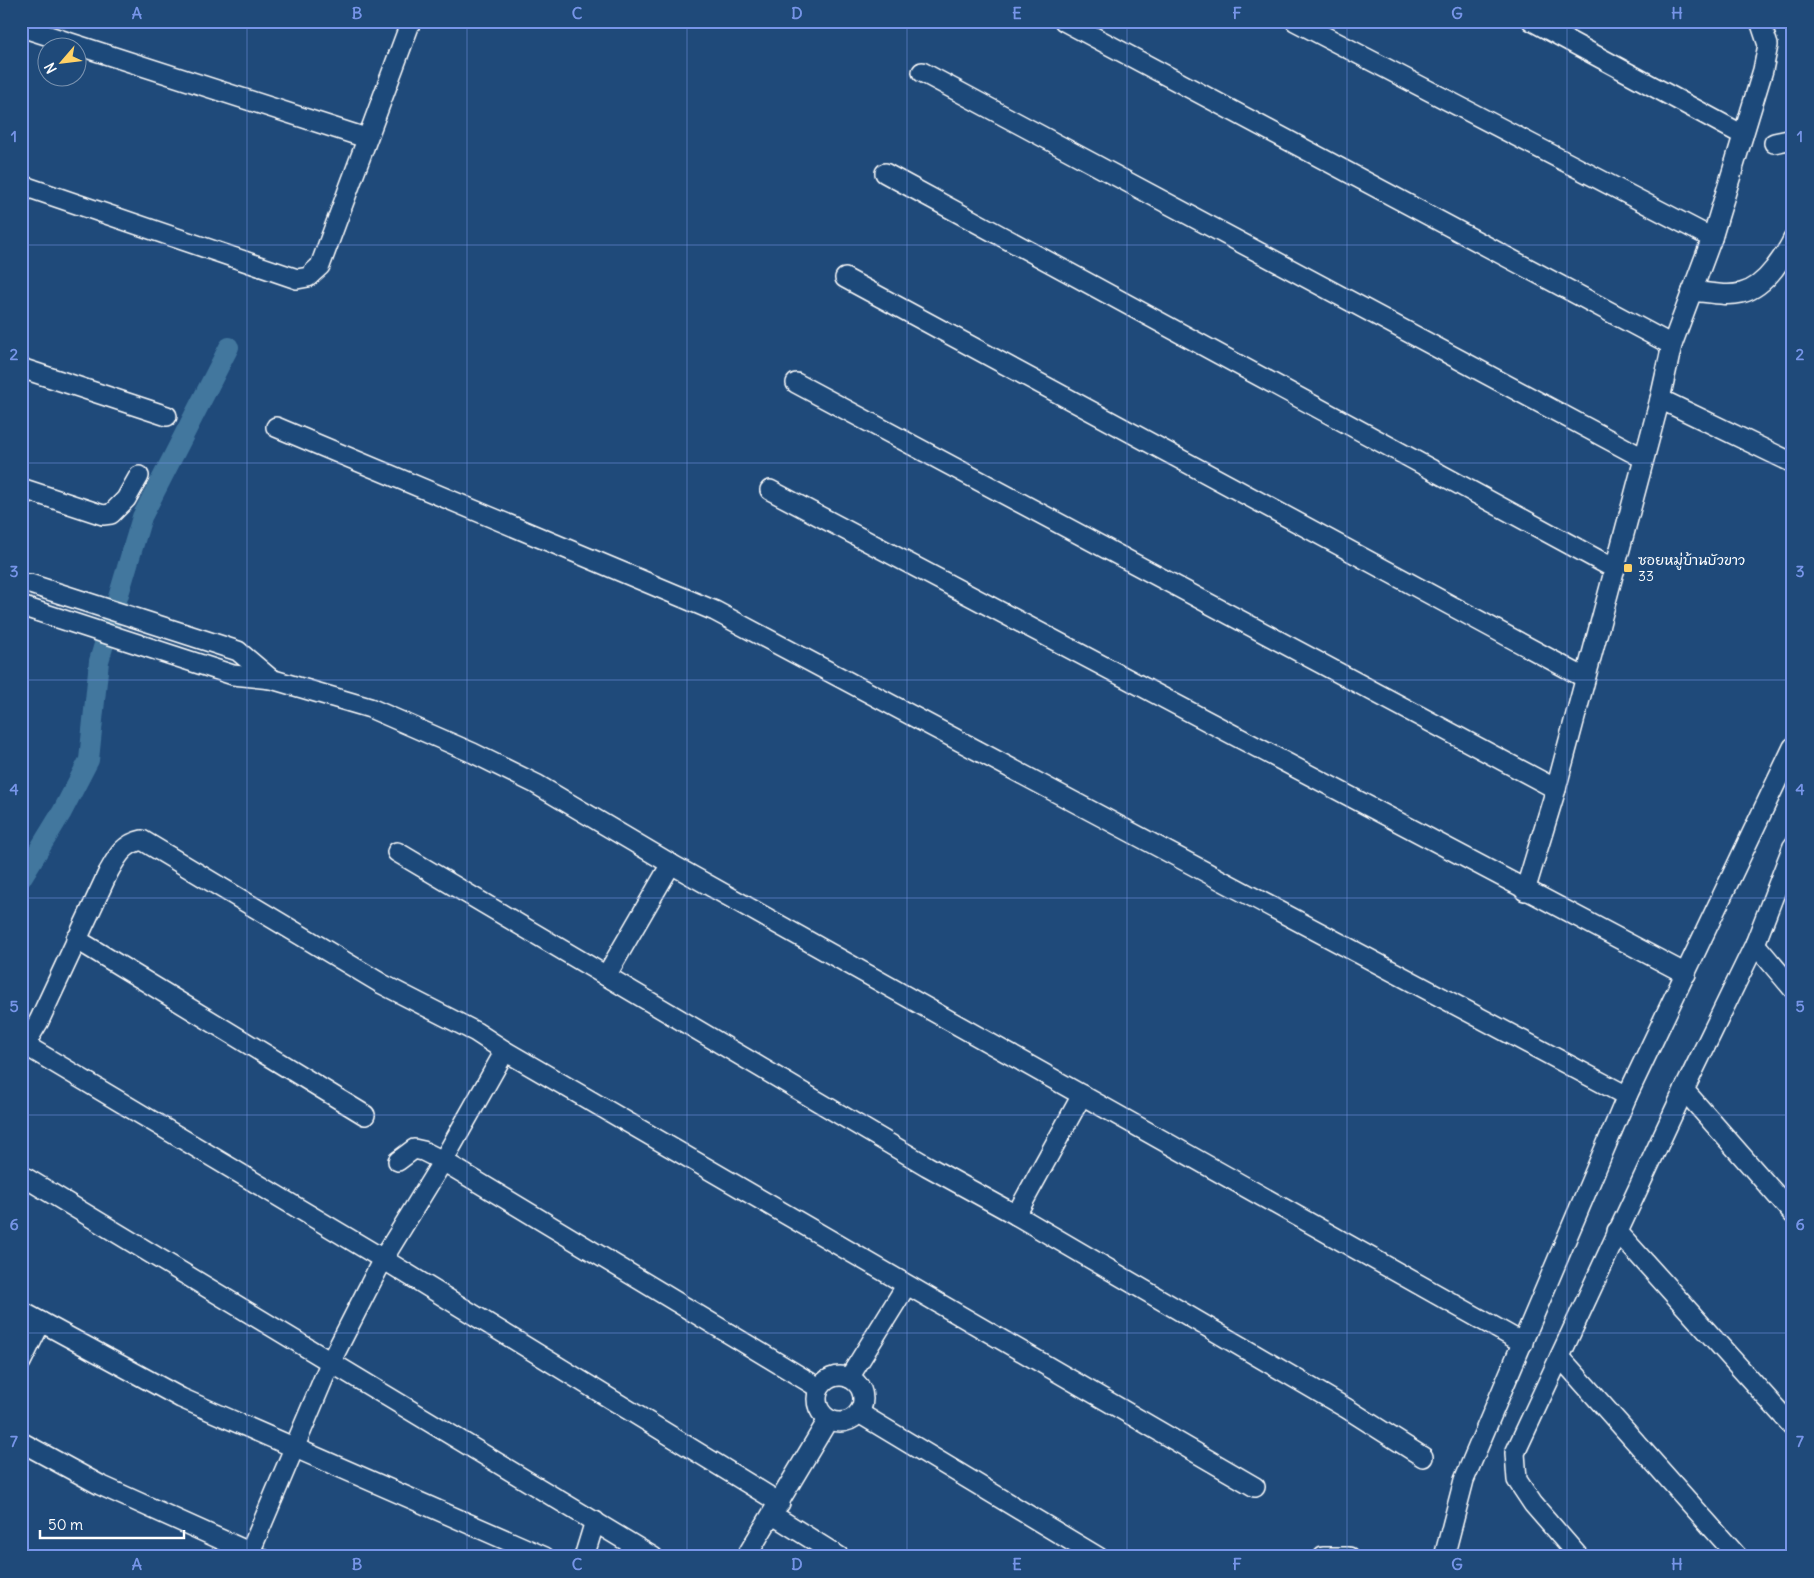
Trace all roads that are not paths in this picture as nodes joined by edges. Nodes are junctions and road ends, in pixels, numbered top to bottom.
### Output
1 (412, 21) edge
2 (1064, 21) edge
3 (1295, 21) edge
4 (1532, 21) edge
5 (1760, 21) edge
6 (21, 27) edge
7 (922, 72) dead end
8 (1743, 135) junction
9 (366, 138) junction
10 (1793, 139) edge
11 (1774, 143) dead end
12 (885, 172) dead end
13 (21, 185) edge
14 (1712, 238) junction
15 (1793, 239) edge
16 (845, 278) dead end
17 (1692, 291) junction
18 (1672, 345) junction
19 (21, 368) edge
20 (796, 383) dead end
21 (1660, 399) junction
22 (167, 416) dead end
23 (276, 427) dead end
24 (1643, 458) junction
25 (1793, 464) edge
26 (139, 476) dead end
27 (21, 488) edge
28 (770, 490) dead end
29 (1615, 569) junction
30 (26, 584) edge
31 (22, 606) edge
32 (1585, 678) junction
33 (272, 679) junction
34 (1793, 747) edge
35 (1556, 790) junction
36 (1793, 846) edge
37 (397, 852) dead end
38 (671, 864) junction
39 (1525, 891) junction
40 (76, 939) junction
41 (1754, 944) junction
42 (1686, 974) junction
43 (606, 976) junction
44 (1793, 989) edge
45 (23, 1048) edge
46 (505, 1051) junction
47 (1684, 1090) junction
48 (1082, 1095) junction
49 (1627, 1096) junction
50 (365, 1115) dead end
51 (398, 1161) dead end
52 (443, 1161) junction
53 (21, 1175) edge
54 (1793, 1214) edge
55 (1016, 1215) junction
56 (1617, 1231) junction
57 (383, 1259) junction
58 (906, 1286) junction
59 (21, 1311) edge
60 (41, 1322) junction
61 (1523, 1344) junction
62 (1560, 1357) junction
63 (331, 1361) junction
64 (21, 1362) edge
65 (849, 1378) junction
66 (820, 1388) junction
67 (859, 1413) junction
68 (828, 1420) junction
69 (1793, 1427) edge
70 (21, 1442) edge
71 (293, 1448) junction
72 (1423, 1457) dead end
73 (1255, 1487) dead end
74 (776, 1509) junction
75 (595, 1522) junction
76 (252, 1555) edge
77 (545, 1557) edge
78 (584, 1557) edge
79 (653, 1557) edge
80 (746, 1557) edge
81 (840, 1557) edge
82 (1098, 1557) edge
83 (1323, 1557) edge
84 (1349, 1557) edge
85 (1444, 1557) edge
86 (1579, 1557) edge
87 (1738, 1557) edge

1 - 9 street
2 - 18 street
3 - 14 street
4 - 8 street
5 - 8 street
6 - 9 street
7 - 24 street
8 - 14 street
9 - 13 street
10 - 11 street
12 - 29 street
14 - 17 street
15 - 17 street
16 - 32 street
17 - 18 street
18 - 21 street
19 - 22 street
20 - 35 street
21 - 24 street
21 - 25 street
23 - 49 street
24 - 29 street
26 - 27 street
28 - 39 street
29 - 32 street
30 - 33 street
31 - 33 street
32 - 35 street
33 - 38 street
34 - 42 street
35 - 39 street
36 - 41 street
37 - 43 street
38 - 43 street
38 - 48 street
39 - 42 street
40 - 45 street
40 - 46 street
40 - 50 street
41 - 44 street
41 - 47 street
42 - 49 street
43 - 55 street
45 - 57 street
46 - 52 street
46 - 58 street
47 - 54 street
47 - 56 street
48 - 55 street
48 - 61 street
49 - 61 street
51 - 52 street
52 - 57 street
52 - 66 street
53 - 63 street
55 - 72 street
56 - 62 street
56 - 69 street
57 - 63 street
57 - 74 street
58 - 65 street
58 - 73 street
59 - 60 street
60 - 64 street
60 - 71 street
61 - 85 street
62 - 86 street
62 - 87 street
63 - 71 street
63 - 75 street
65 - 66 street
65 - 67 street
66 - 68 street
67 - 68 street
67 - 82 street
68 - 74 street
70 - 76 street
71 - 76 street
71 - 77 street
74 - 80 street
74 - 81 street
75 - 78 street
75 - 79 street
83 - 84 street

